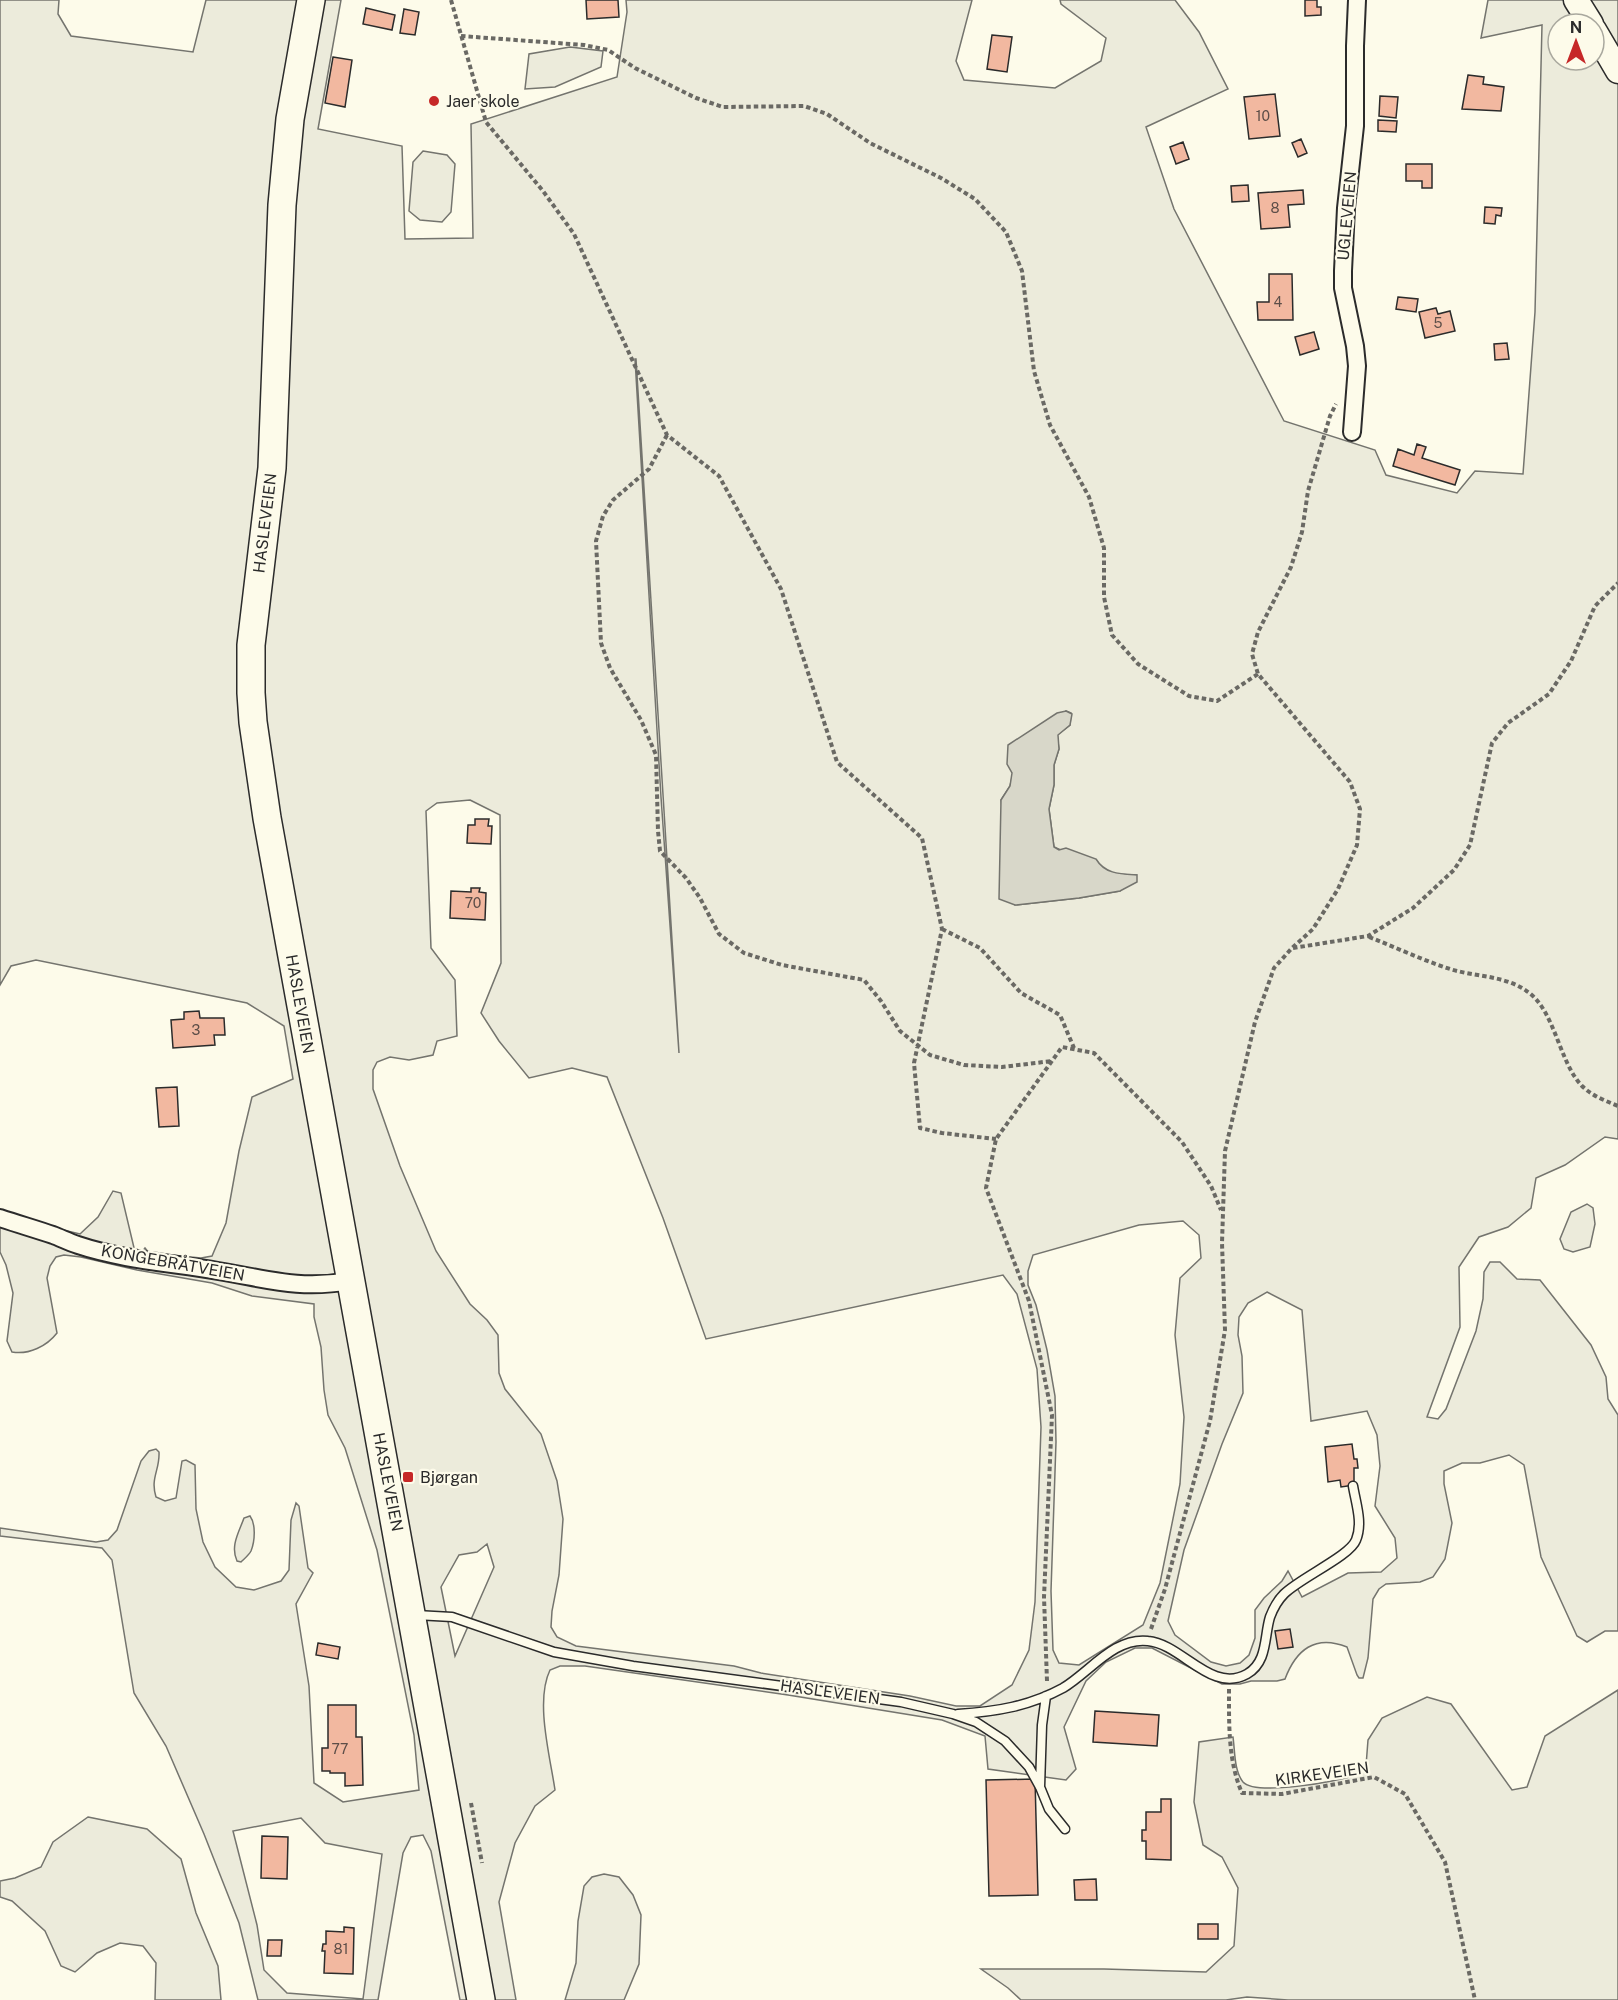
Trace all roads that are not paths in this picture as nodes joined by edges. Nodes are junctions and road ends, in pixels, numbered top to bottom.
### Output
1 (311, 0) edge
2 (1357, 0) edge
3 (1606, 51) edge
4 (1618, 72) edge
5 (1352, 432) dead end
6 (0, 1218) edge
7 (350, 1281) junction
8 (1353, 1486) dead end
9 (412, 1616) junction
10 (1046, 1696) junction
11 (953, 1714) junction
12 (1040, 1787) junction
13 (1065, 1829) dead end
14 (481, 2000) edge

1 - 7 main road, HASLEVEIEN
2 - 5 street, UGLEVEIEN
3 - 4 main road
6 - 7 street, KONGEBRÅTVEIEN
7 - 9 main road, HASLEVEIEN
8 - 10 lane, HASLEVEIEN
9 - 11 lane, HASLEVEIEN
9 - 14 main road, HASLEVEIEN
10 - 11 lane, HASLEVEIEN
10 - 12 lane
11 - 12 lane, HASLEVEIEN
12 - 13 lane, HASLEVEIEN

